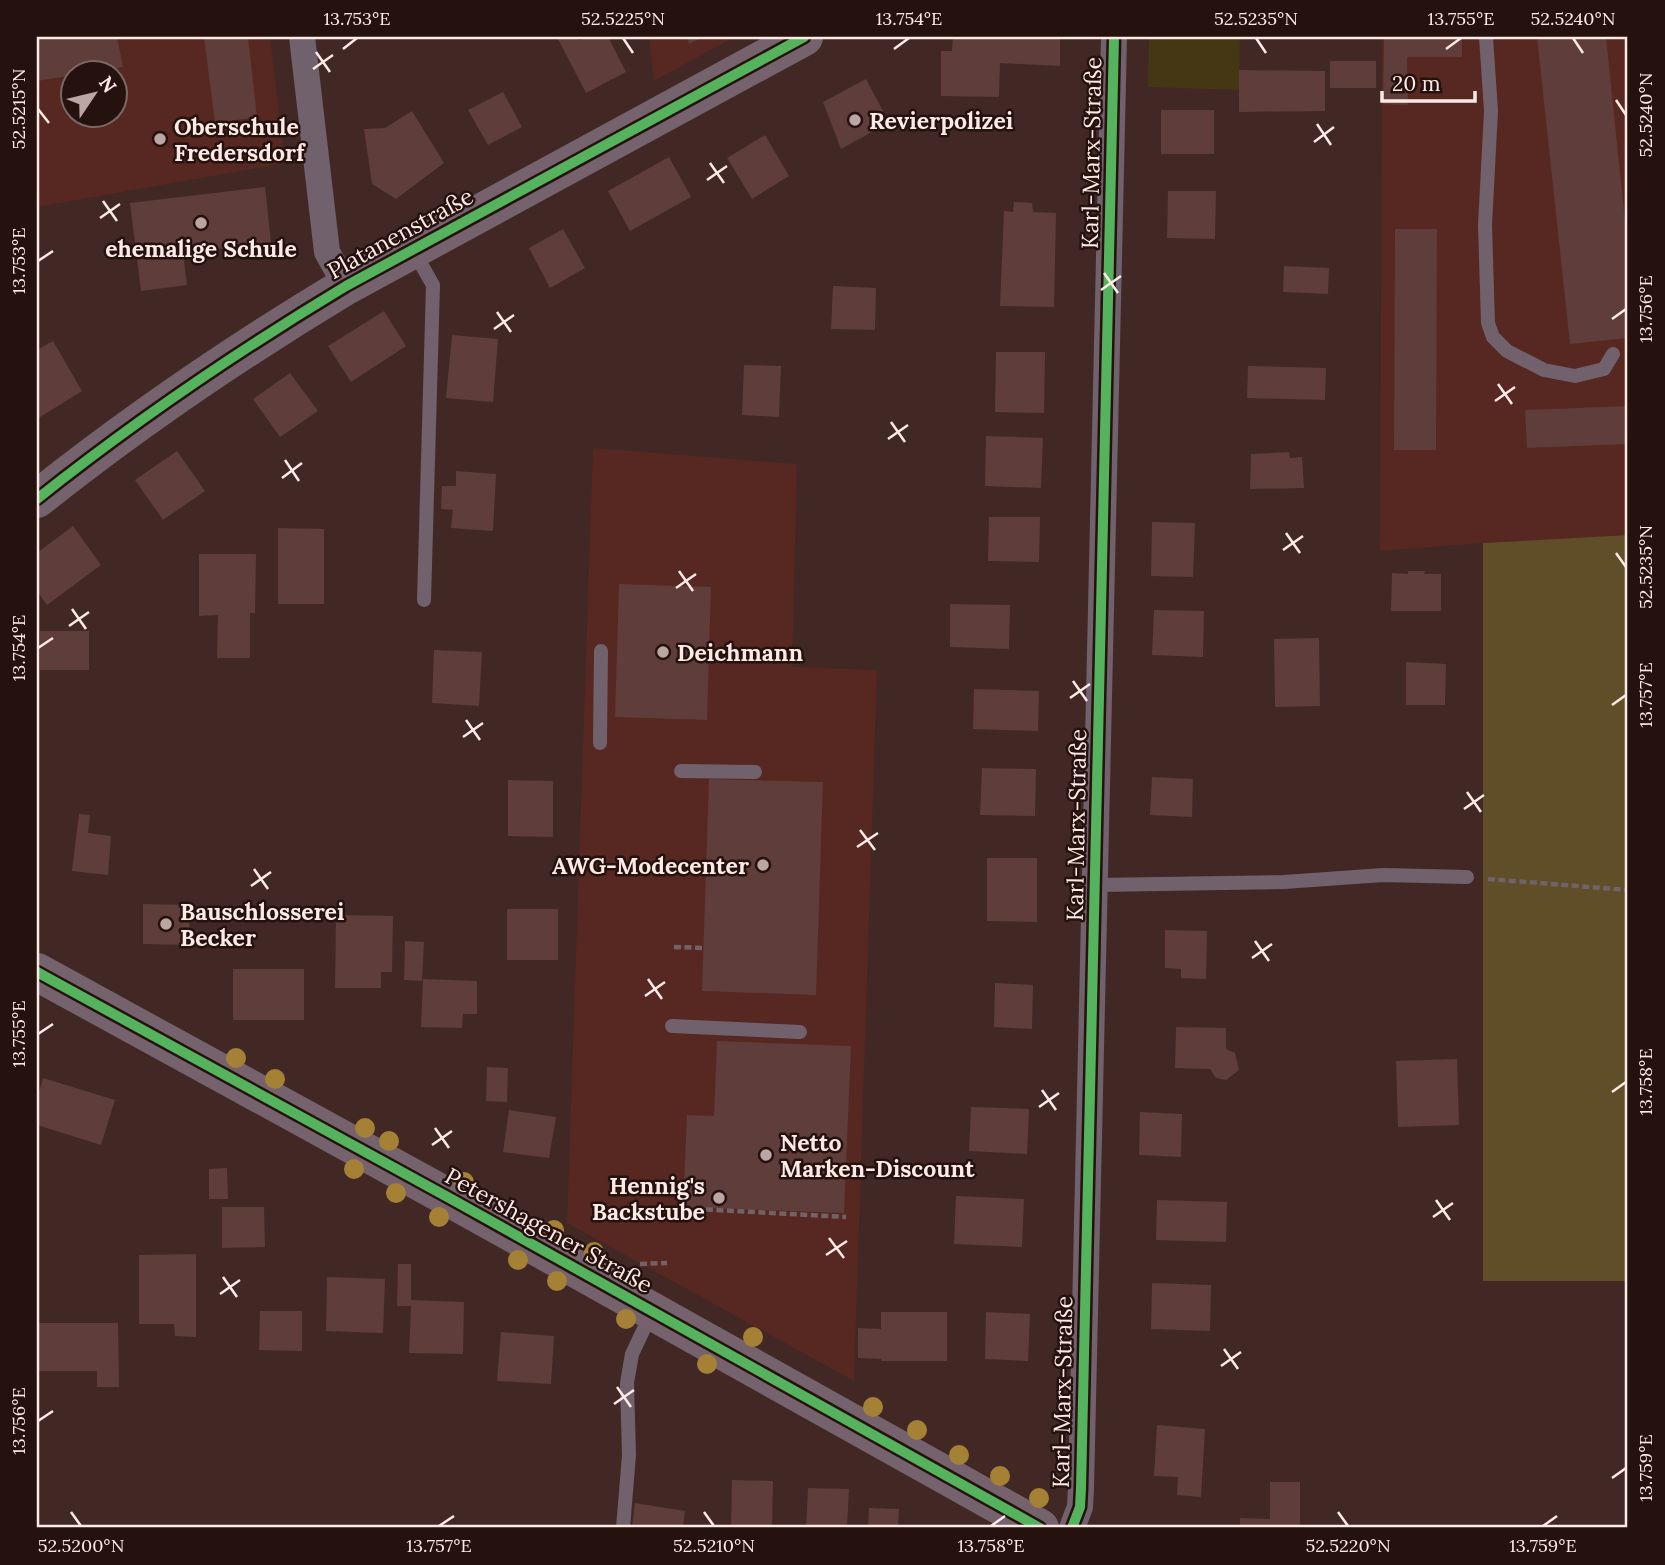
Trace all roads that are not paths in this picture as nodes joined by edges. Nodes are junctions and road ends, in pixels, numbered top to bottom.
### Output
1 (302, 37) edge
2 (804, 37) edge
3 (1114, 37) edge
4 (1486, 37) edge
5 (412, 249) junction
6 (345, 286) junction
7 (1613, 355) dead end
8 (37, 499) edge
9 (424, 600) dead end
10 (601, 651) dead end
11 (600, 743) dead end
12 (681, 771) dead end
13 (755, 772) dead end
14 (1467, 877) road end
15 (1096, 885) junction
16 (37, 972) edge
17 (672, 1026) dead end
18 (800, 1032) dead end
19 (652, 1312) junction
20 (623, 1528) edge
21 (1040, 1528) edge
22 (1072, 1528) edge

1 - 6 street
2 - 5 street, Platanenstraße
3 - 15 street, Karl-Marx-Straße
4 - 7 lane
5 - 6 street, Platanenstraße
5 - 9 lane
6 - 8 street, Platanenstraße
10 - 11 lane
12 - 13 lane
14 - 15 lane, Karl-Marx-Straße
15 - 22 street, Karl-Marx-Straße
16 - 19 street, Petershagener Straße
17 - 18 lane
19 - 20 lane, Petershagener Straße
19 - 21 street, Petershagener Straße

